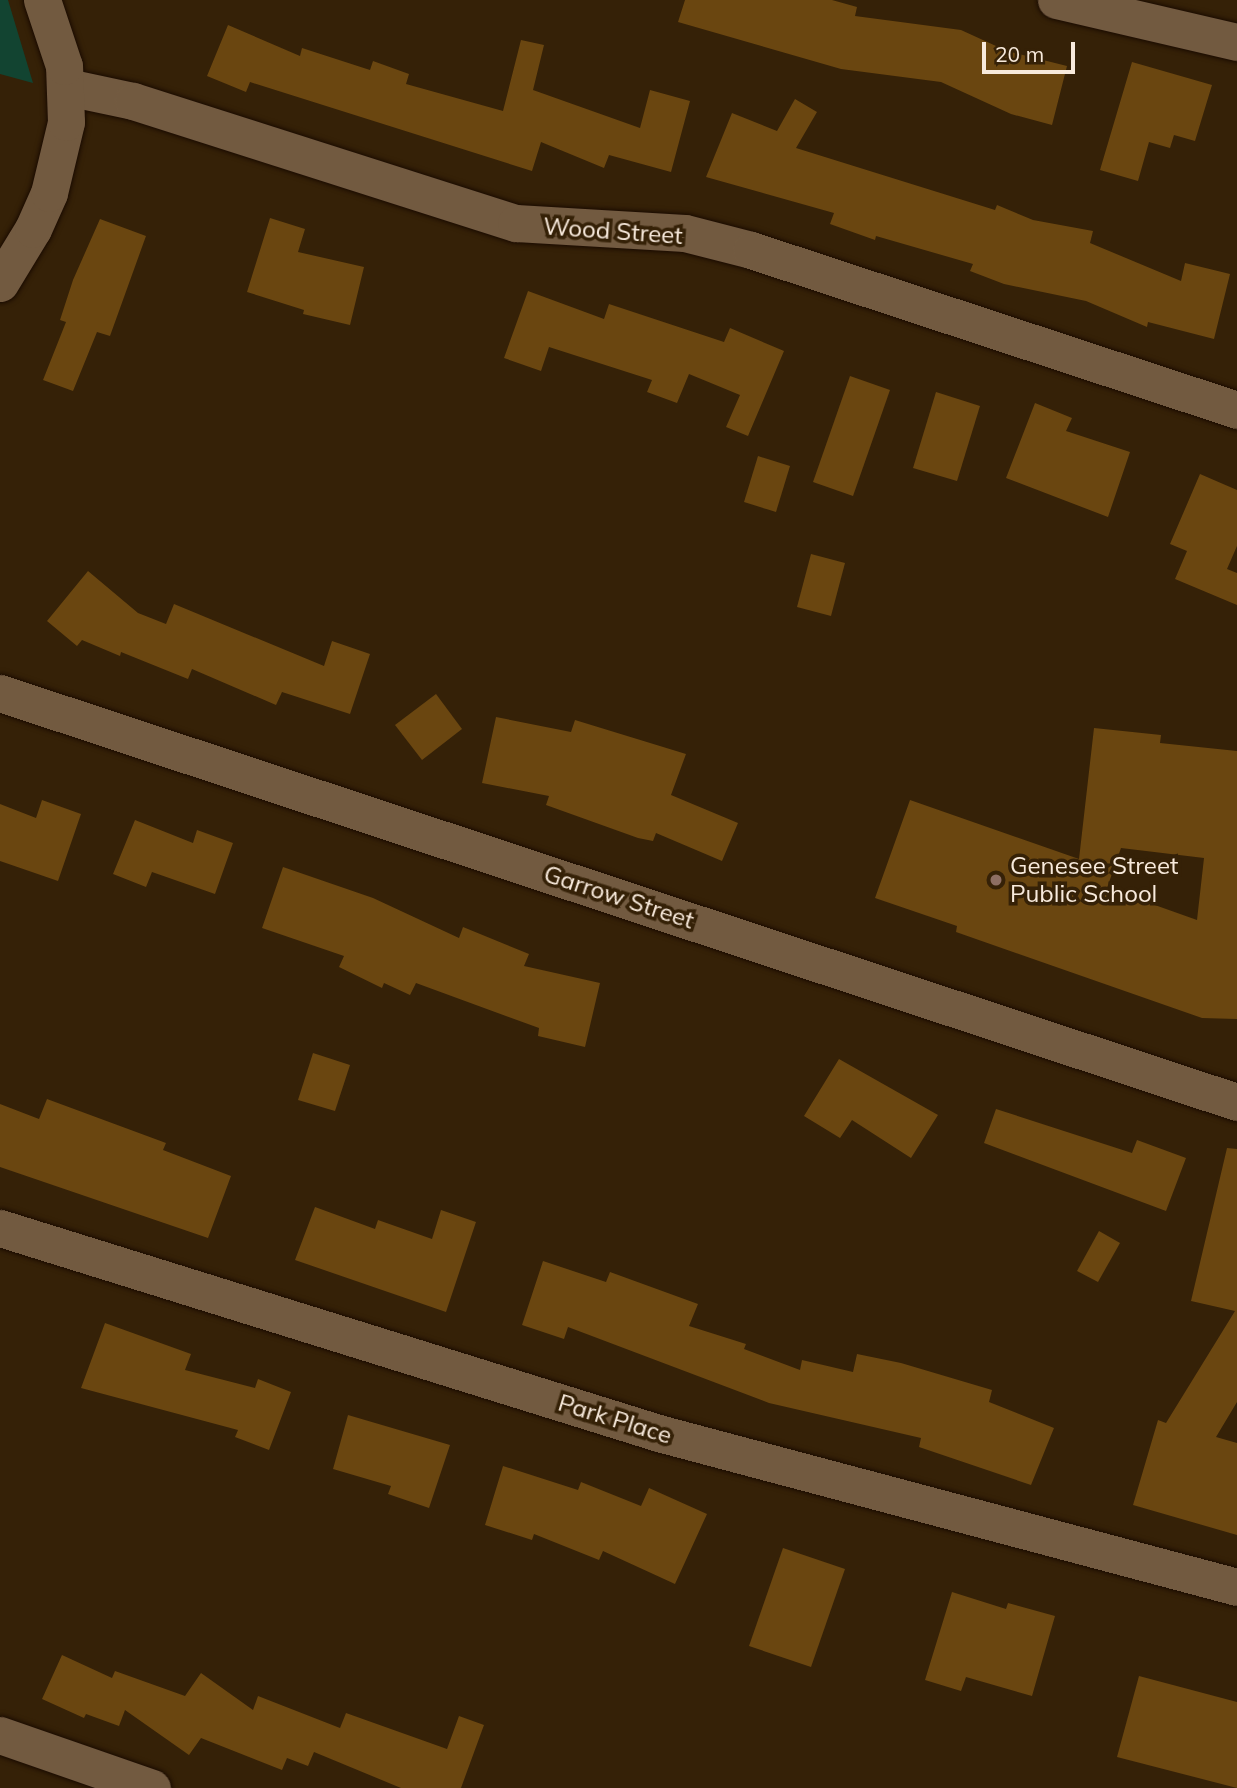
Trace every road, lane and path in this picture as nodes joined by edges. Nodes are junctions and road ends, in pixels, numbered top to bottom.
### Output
1 (42, 0) edge
2 (1056, 0) edge
3 (1237, 42) edge
4 (67, 87) junction
5 (0, 283) edge
6 (1237, 410) edge
7 (0, 693) edge
8 (1237, 1102) edge
9 (0, 1228) edge
10 (1237, 1587) edge
11 (0, 1735) edge
12 (152, 1788) edge

1 - 4 street
2 - 3 street
4 - 5 street
4 - 6 street, Wood Street
7 - 8 street, Garrow Street
9 - 10 street, Park Place
11 - 12 street

